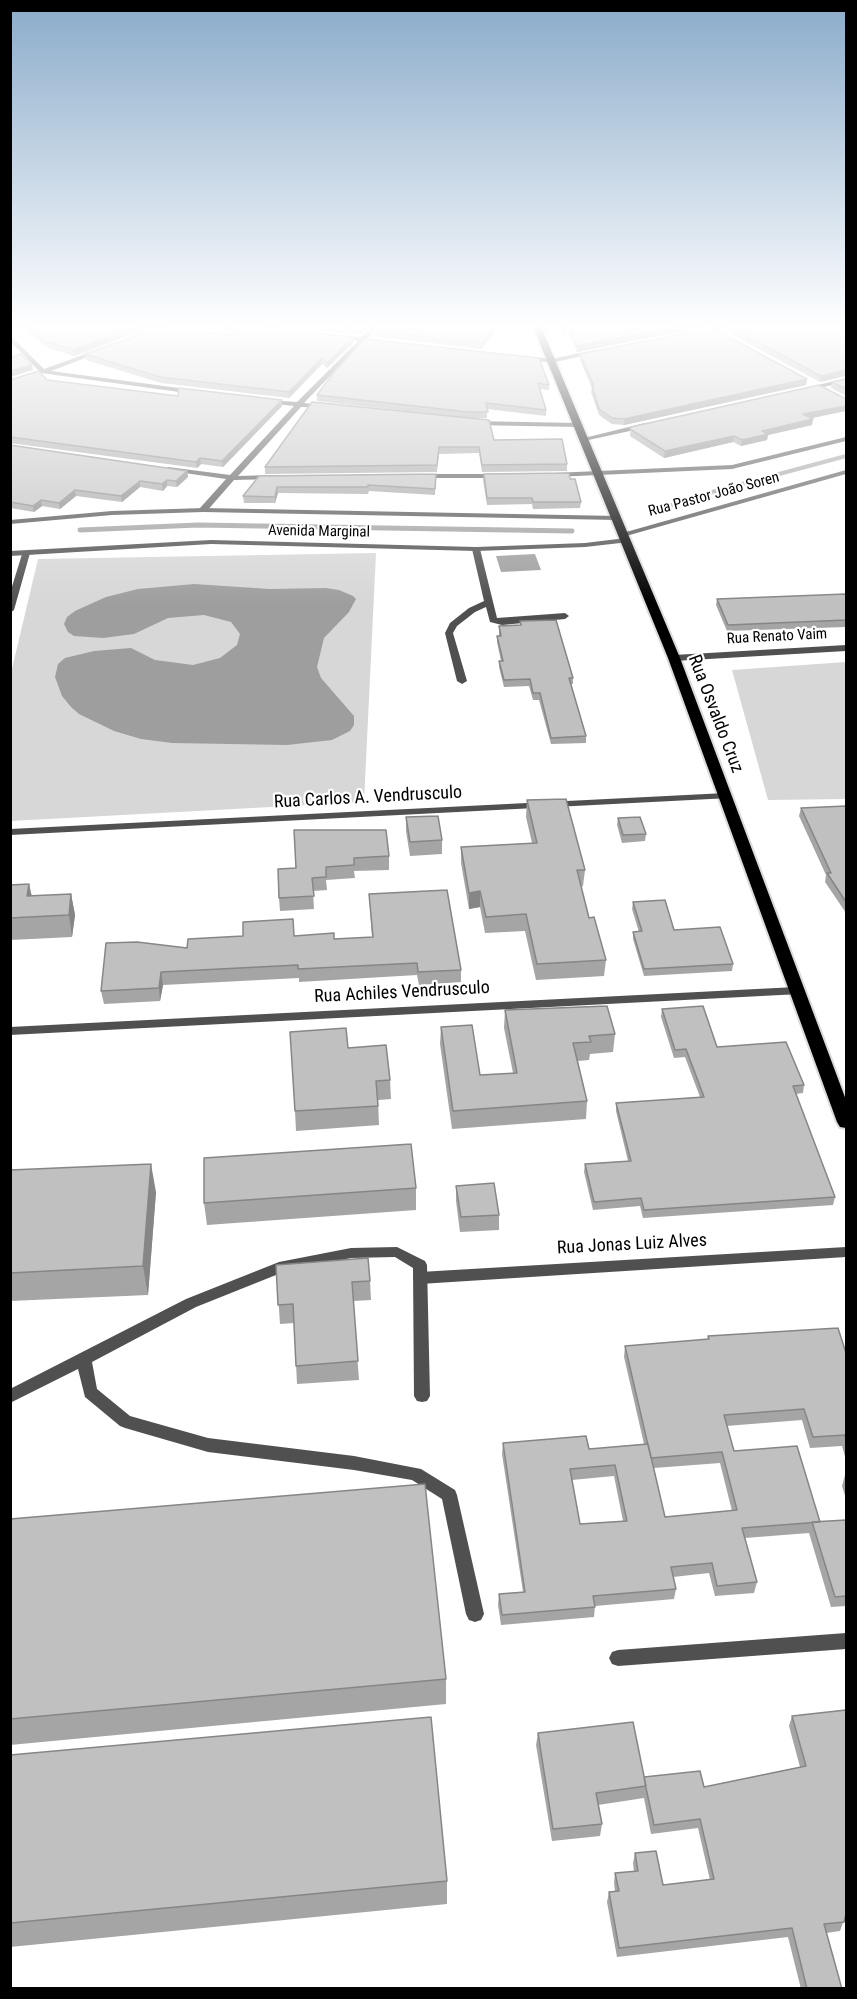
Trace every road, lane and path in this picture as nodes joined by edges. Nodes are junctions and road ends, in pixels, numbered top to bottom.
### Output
1 (287, 417) edge
2 (576, 417) edge
3 (468, 422) edge
4 (651, 424) edge
5 (579, 425) junction
6 (584, 439) junction
7 (846, 439) edge
8 (162, 468) edge
9 (846, 472) edge
10 (540, 475) edge
11 (599, 475) junction
12 (410, 476) edge
13 (504, 476) edge
14 (280, 477) edge
15 (232, 478) junction
16 (203, 510) junction
17 (617, 518) junction
18 (10, 522) edge
19 (625, 537) junction
20 (476, 549) junction
21 (26, 553) junction
22 (10, 554) edge
23 (488, 603) junction
24 (10, 610) edge
25 (565, 616) dead end
26 (846, 648) edge
27 (674, 658) junction
28 (462, 681) dead end
29 (726, 796) junction
30 (10, 832) edge
31 (796, 991) junction
32 (10, 1031) edge
33 (846, 1122) edge
34 (846, 1252) edge
35 (420, 1278) junction
36 (84, 1360) junction
37 (10, 1396) edge
38 (422, 1396) dead end
39 (475, 1614) dead end
40 (846, 1641) edge
41 (618, 1658) dead end

1 - 15 street
2 - 5 highway, Rua Osvaldo Cruz
3 - 5 street
4 - 6 street
5 - 6 highway, Rua Osvaldo Cruz
6 - 11 highway, Rua Osvaldo Cruz
7 - 11 street, Rua Pastor João Soren
8 - 15 street
9 - 19 street, Rua Pastor João Soren
10 - 11 street, Rua Pastor João Soren
11 - 17 highway, Rua Osvaldo Cruz
12 - 13 street
14 - 15 street
15 - 16 street
16 - 17 street, Avenida Marginal
16 - 18 street, Avenida Marginal
17 - 19 highway, Rua Osvaldo Cruz
19 - 20 street, Avenida Marginal
19 - 27 highway, Rua Osvaldo Cruz
20 - 21 street, Avenida Marginal
20 - 23 street
21 - 22 street, Avenida Marginal
21 - 24 street
23 - 25 street
23 - 28 street
26 - 27 street, Rua Renato Vaim
27 - 29 highway, Rua Osvaldo Cruz
29 - 30 street, Rua Carlos A. Vendrusculo
29 - 31 highway, Rua Osvaldo Cruz
31 - 32 street, Rua Achiles Vendrusculo
31 - 33 highway, Rua Osvaldo Cruz
34 - 35 street, Rua Jonas Luiz Alves
35 - 36 street
35 - 38 street
36 - 37 street
36 - 39 street
40 - 41 street

